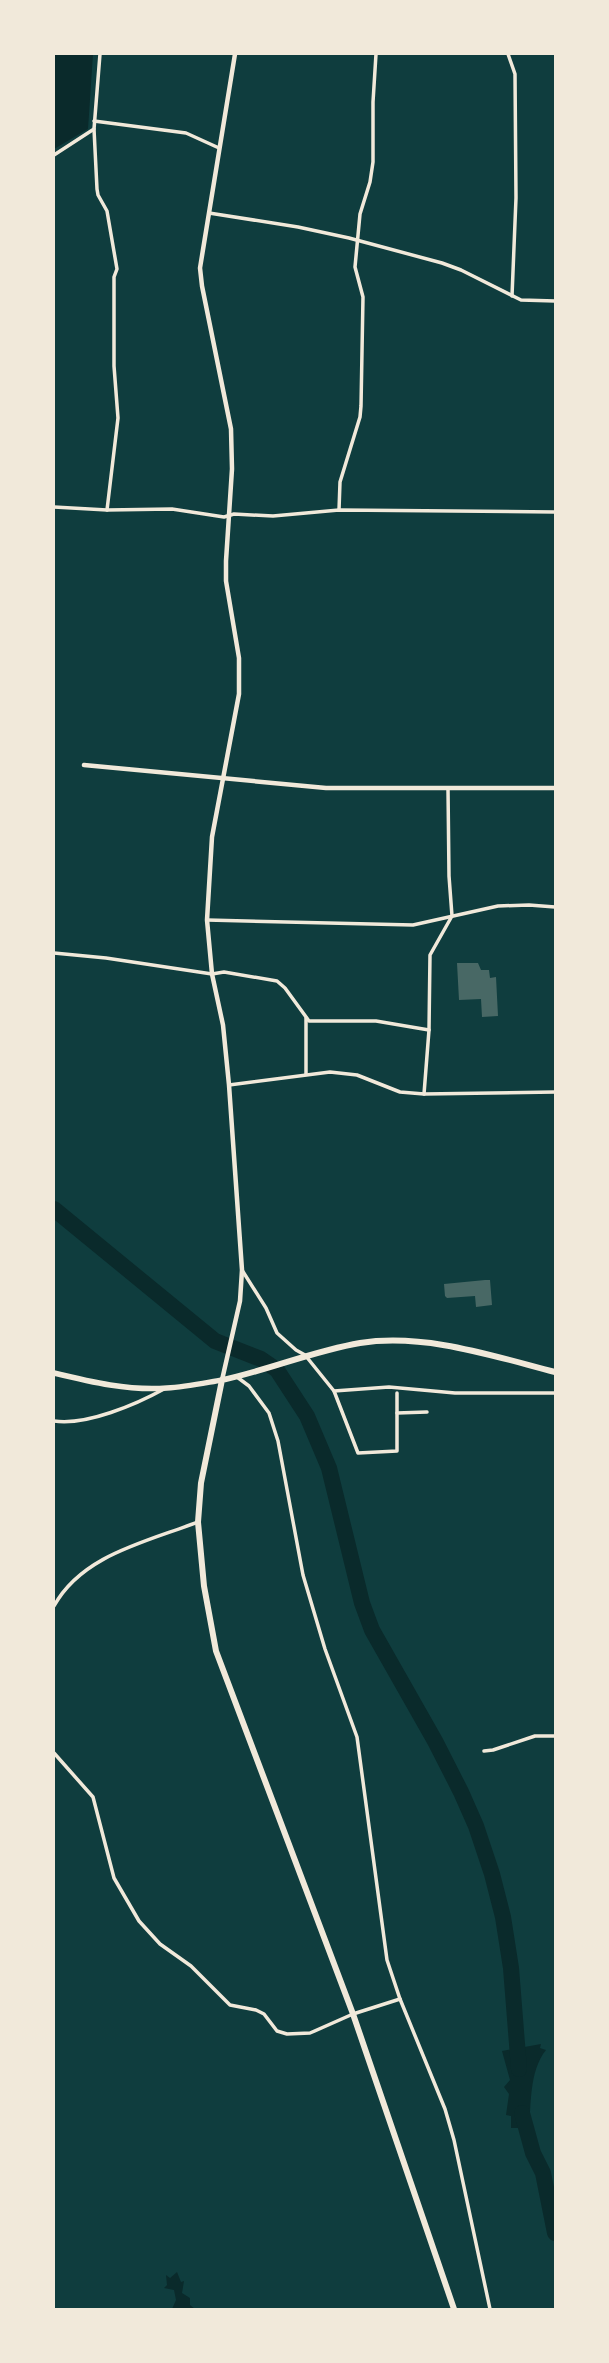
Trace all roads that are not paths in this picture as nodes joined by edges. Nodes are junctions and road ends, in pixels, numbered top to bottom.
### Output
1 (100, 54) edge
2 (235, 54) edge
3 (376, 54) edge
4 (508, 54) edge
5 (94, 121) junction
6 (94, 129) junction
7 (219, 148) junction
8 (54, 155) edge
9 (209, 213) junction
10 (357, 240) junction
11 (512, 296) junction
12 (555, 301) edge
13 (54, 507) edge
14 (107, 510) junction
15 (339, 510) junction
16 (555, 512) edge
17 (229, 516) junction
18 (84, 765) dead end
19 (223, 777) junction
20 (555, 788) edge
21 (448, 789) junction
22 (555, 907) edge
23 (452, 916) junction
24 (207, 920) junction
25 (54, 953) edge
26 (212, 974) junction
27 (306, 1018) junction
28 (429, 1030) junction
29 (306, 1074) junction
30 (229, 1085) junction
31 (555, 1092) edge
32 (424, 1094) junction
33 (242, 1270) junction
34 (302, 1356) junction
35 (555, 1372) edge
36 (54, 1373) edge
37 (239, 1376) junction
38 (222, 1380) junction
39 (165, 1388) junction
40 (334, 1391) junction
41 (555, 1393) edge
42 (396, 1394) dead end
43 (397, 1412) junction
44 (427, 1412) dead end
45 (54, 1421) edge
46 (198, 1522) junction
47 (54, 1606) edge
48 (555, 1736) edge
49 (484, 1751) dead end
50 (54, 1754) edge
51 (400, 1999) junction
52 (353, 2014) junction
53 (454, 2309) edge
54 (490, 2309) edge

1 - 5 street
2 - 7 street
3 - 10 street
4 - 11 street
5 - 6 street
5 - 7 street
6 - 8 street
6 - 14 street
7 - 9 street
9 - 10 street
9 - 17 street
10 - 11 street
10 - 15 street
11 - 12 street
13 - 14 street
14 - 17 street
15 - 16 street
15 - 17 street
17 - 19 street
18 - 19 street
19 - 21 street
19 - 24 street
20 - 21 street
21 - 23 street
22 - 23 street
23 - 24 street
23 - 28 street
24 - 26 street
25 - 26 street
26 - 27 street
26 - 30 street
27 - 28 street
27 - 29 street
28 - 32 street
29 - 30 street
29 - 32 street
30 - 33 street
31 - 32 street
33 - 34 street
33 - 38 street
34 - 35 main road
34 - 37 main road
34 - 40 street
36 - 39 main road
37 - 38 main road
37 - 51 street
38 - 39 main road
38 - 46 main road
39 - 45 street
40 - 41 street
40 - 43 street
42 - 43 street
43 - 44 street
46 - 47 street
46 - 52 main road
48 - 49 street
50 - 52 street
51 - 52 street
51 - 54 street
52 - 53 main road

